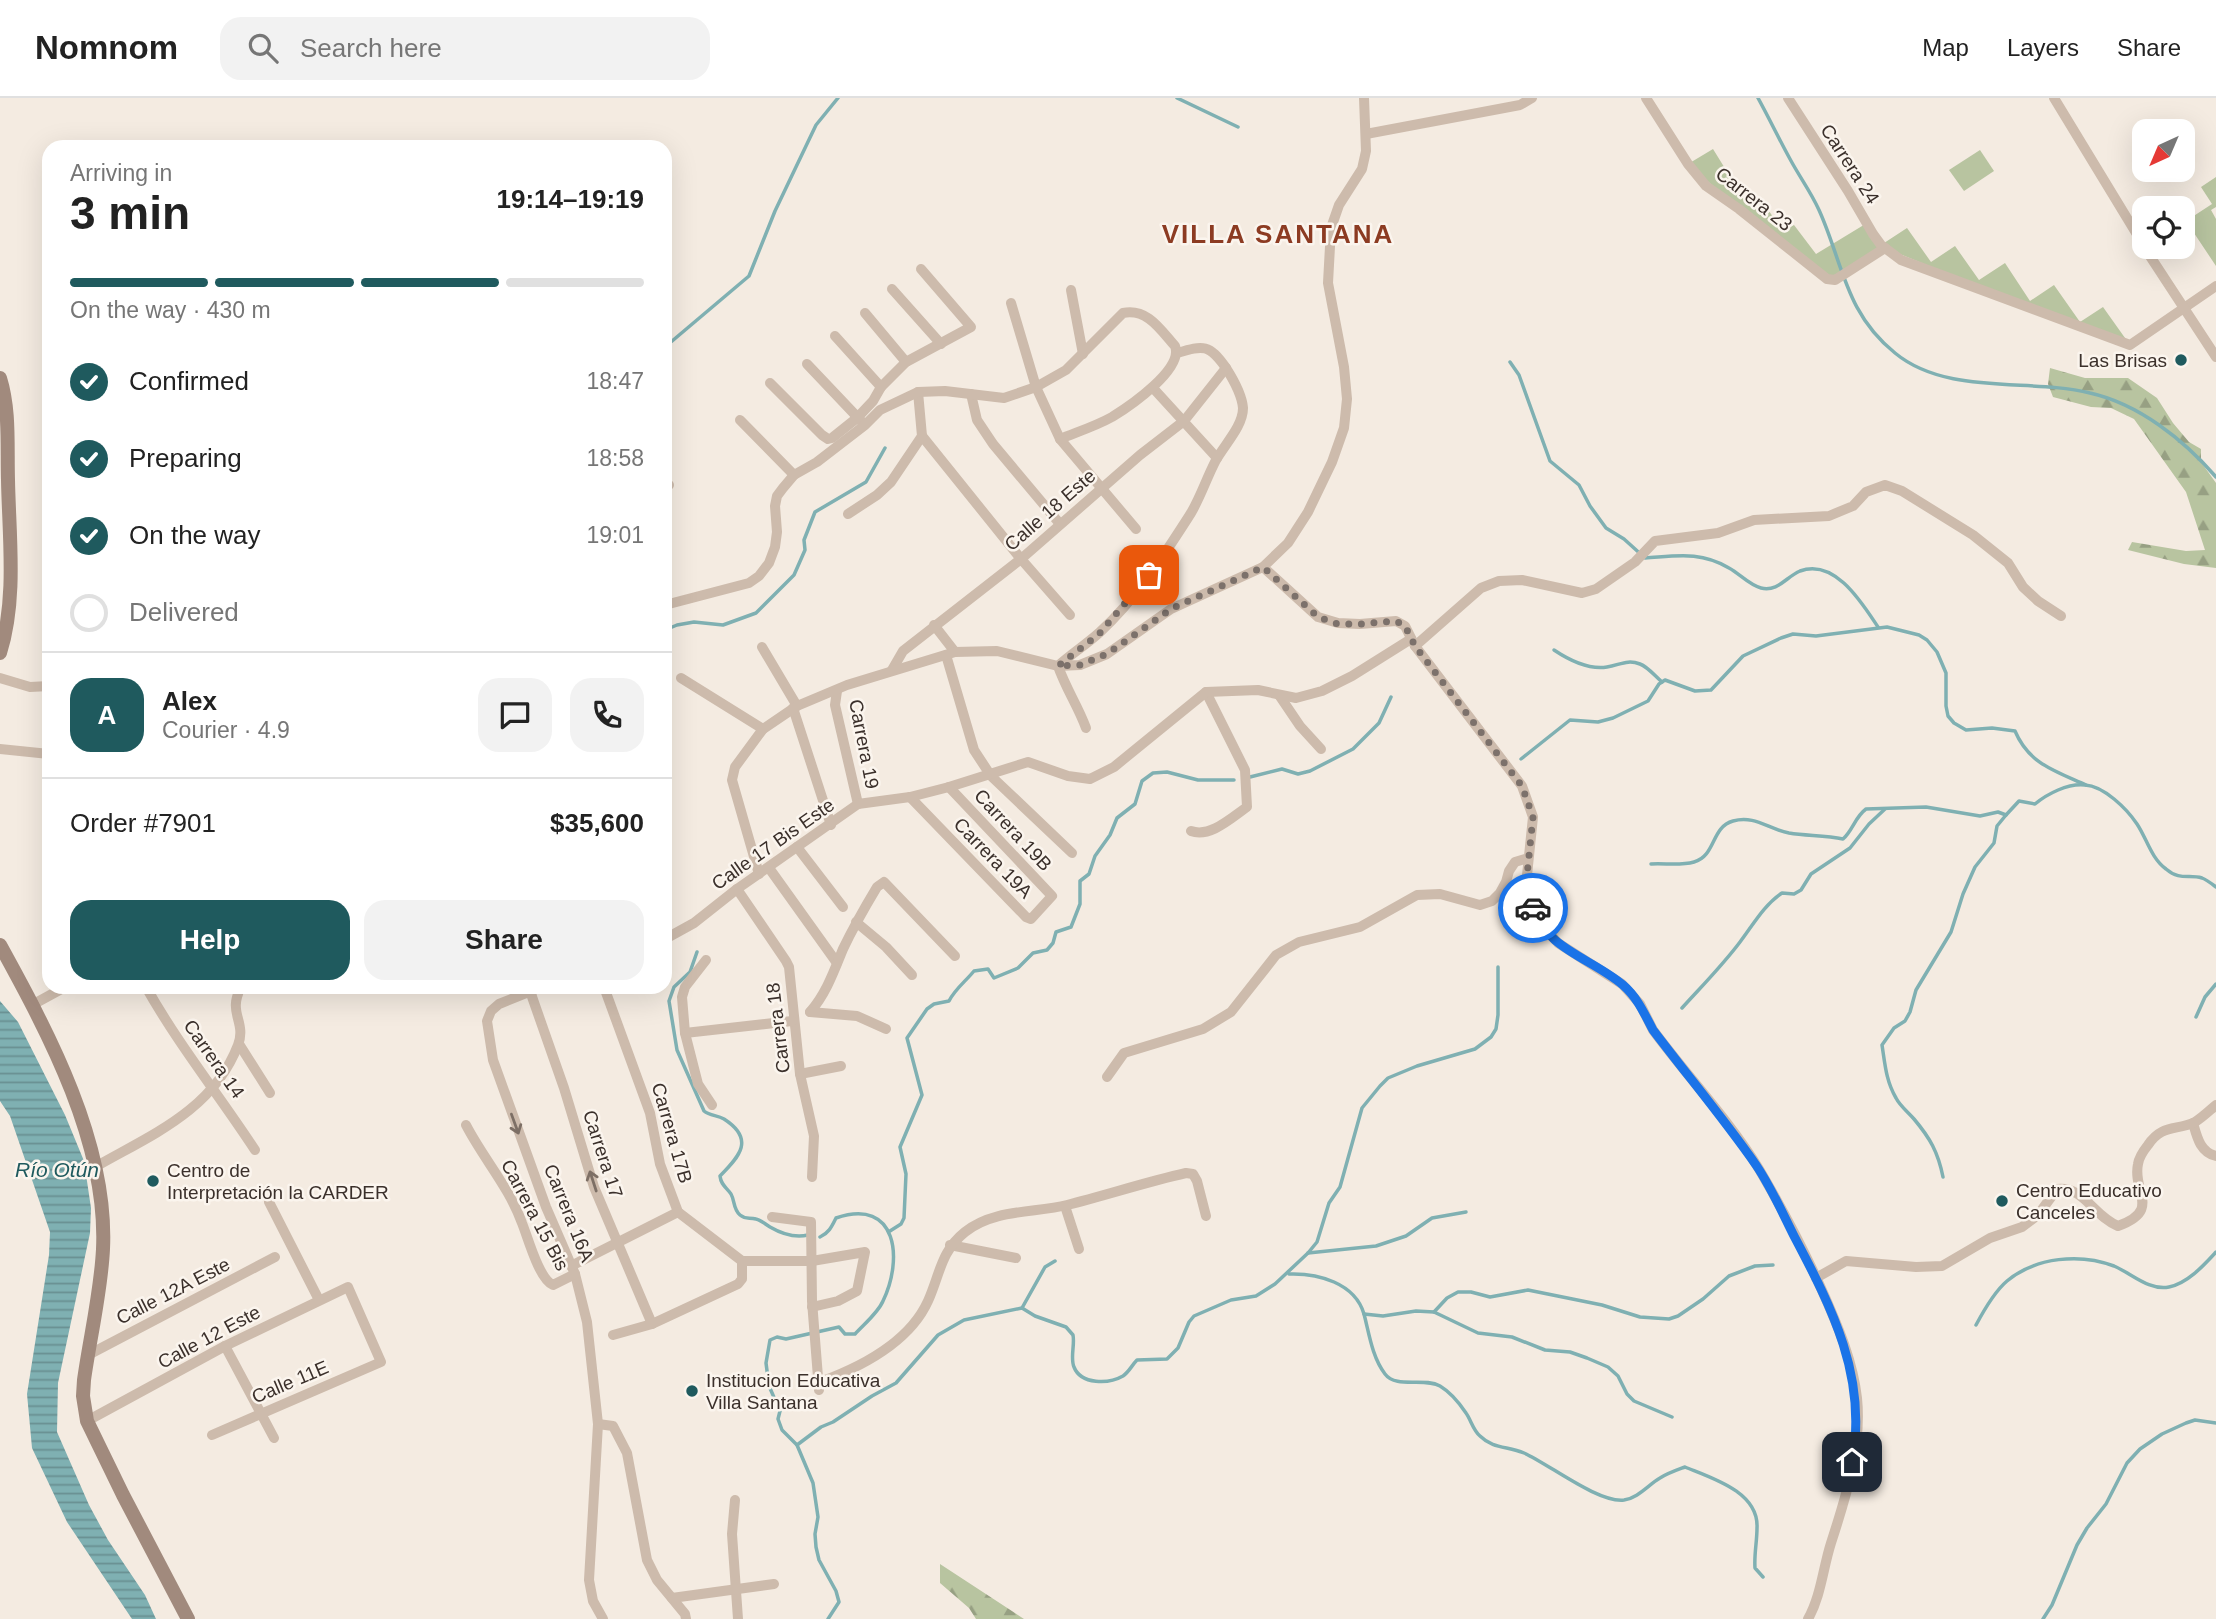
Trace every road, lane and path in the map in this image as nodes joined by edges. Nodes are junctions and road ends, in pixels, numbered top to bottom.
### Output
1 (1364, 98) edge
2 (1532, 98) edge
3 (1646, 98) edge
4 (1787, 98) edge
5 (2053, 98) edge
6 (1366, 134) junction
7 (2132, 226) edge
8 (1885, 248) junction
9 (2152, 259) edge
10 (921, 269) dead end
11 (2216, 286) edge
12 (892, 289) dead end
13 (1071, 290) dead end
14 (1011, 303) dead end
15 (2184, 308) junction
16 (865, 313) dead end
17 (835, 336) dead end
18 (941, 344) junction
19 (1177, 353) junction
20 (1083, 354) junction
21 (2216, 357) edge
22 (906, 362) junction
23 (807, 364) dead end
24 (1226, 368) junction
25 (0, 378) edge
26 (770, 383) dead end
27 (881, 387) junction
28 (1036, 387) junction
29 (1153, 388) junction
30 (918, 392) junction
31 (971, 394) junction
32 (740, 420) dead end
33 (861, 421) junction
34 (1184, 421) junction
35 (922, 436) junction
36 (1060, 439) junction
37 (1217, 458) junction
38 (794, 475) junction
39 (1103, 488) junction
40 (848, 514) dead end
41 (1060, 524) junction
42 (1136, 529) dead end
43 (1021, 559) junction
44 (1263, 567) junction
45 (672, 603) edge
46 (1070, 615) dead end
47 (2061, 616) dead end
48 (934, 625) junction
49 (1413, 642) junction
50 (762, 647) dead end
51 (0, 653) edge
52 (950, 653) junction
53 (1058, 666) junction
54 (892, 670) junction
55 (0, 678) edge
56 (681, 678) dead end
57 (42, 686) edge
58 (837, 691) junction
59 (1206, 692) junction
60 (1279, 695) junction
61 (795, 707) junction
62 (1086, 728) dead end
63 (763, 729) junction
64 (0, 749) edge
65 (1321, 749) dead end
66 (42, 753) edge
67 (990, 776) junction
68 (949, 787) junction
69 (910, 797) junction
70 (858, 804) junction
71 (831, 825) junction
72 (1191, 831) dead end
73 (797, 847) junction
74 (1072, 853) dead end
75 (1528, 858) junction
76 (769, 868) junction
77 (759, 874) junction
78 (737, 889) junction
79 (1052, 896) joint
80 (843, 907) dead end
81 (856, 922) junction
82 (672, 935) edge
83 (2, 948) edge
84 (956, 956) dead end
85 (706, 960) dead end
86 (837, 963) junction
87 (912, 975) dead end
88 (52, 994) edge
89 (150, 994) edge
90 (238, 994) edge
91 (517, 994) edge
92 (525, 994) edge
93 (607, 994) edge
94 (32, 1005) junction
95 (793, 1021) junction
96 (886, 1029) dead end
97 (685, 1033) junction
98 (239, 1044) junction
99 (841, 1066) dead end
100 (800, 1074) junction
101 (1107, 1077) dead end
102 (211, 1090) junction
103 (270, 1093) dead end
104 (712, 1105) dead end
105 (2216, 1105) edge
106 (2193, 1123) junction
107 (466, 1125) dead end
108 (255, 1150) dead end
109 (2216, 1156) edge
110 (97, 1166) junction
111 (812, 1177) dead end
112 (269, 1202) dead end
113 (1065, 1206) junction
114 (678, 1212) junction
115 (1206, 1216) dead end
116 (772, 1217) dead end
117 (618, 1244) junction
118 (950, 1245) junction
119 (1079, 1249) dead end
120 (275, 1258) dead end
121 (1016, 1258) dead end
122 (743, 1261) junction
123 (812, 1261) junction
124 (573, 1270) junction
125 (1816, 1278) junction
126 (319, 1300) junction
127 (812, 1307) junction
128 (652, 1324) junction
129 (613, 1335) dead end
130 (225, 1346) junction
131 (88, 1355) junction
132 (381, 1362) joint
133 (261, 1413) junction
134 (88, 1421) junction
135 (598, 1424) junction
136 (212, 1434) dead end
137 (274, 1438) dead end
138 (735, 1500) dead end
139 (774, 1584) dead end
140 (736, 1590) junction
141 (672, 1598) junction
142 (188, 1619) edge
143 (603, 1619) edge
144 (686, 1619) edge
145 (738, 1619) edge
146 (1808, 1619) edge

1 - 6 street
2 - 6 street
3 - 8 street, Carrera 23
4 - 8 street, Carrera 24
5 - 7 street
6 - 44 street
8 - 15 street
9 - 15 street
10 - 18 street
11 - 15 street
12 - 18 street
13 - 20 street
14 - 28 street
15 - 21 street
16 - 22 street
17 - 27 street
18 - 22 street
19 - 20 street
19 - 24 street
19 - 29 street
20 - 28 street
22 - 27 street
23 - 33 street
24 - 34 street, Calle 18 Este
24 - 37 street
25 - 51 street
26 - 33 street
27 - 33 street
28 - 31 street
28 - 36 street
29 - 34 street
29 - 36 street
30 - 31 street
30 - 33 street
30 - 35 street
31 - 41 street
32 - 38 street
33 - 38 street
34 - 37 street
34 - 39 street, Calle 18 Este
35 - 40 street
35 - 43 street
36 - 39 street
37 - 53 street
38 - 45 street
39 - 41 street, Calle 18 Este
39 - 42 street
41 - 43 street, Calle 18 Este
43 - 46 street
43 - 48 street, Calle 18 Este
44 - 49 street
44 - 53 street
47 - 49 street
48 - 52 street
48 - 54 street, Calle 18 Este
49 - 60 street
49 - 75 street
50 - 61 street
52 - 53 street
52 - 54 street
52 - 67 street
53 - 62 street
54 - 58 street
55 - 57 street
56 - 63 street
58 - 61 street
58 - 70 street, Carrera 19
59 - 60 street
59 - 67 street, Calle 17 Bis Este
59 - 72 street
60 - 65 street
61 - 63 street
61 - 71 street
63 - 77 street
64 - 66 street
67 - 68 street, Calle 17 Bis Este
67 - 74 street
68 - 69 street, Calle 17 Bis Este
68 - 79 street, Carrera 19B
69 - 70 street, Calle 17 Bis Este
69 - 79 street, Carrera 19A
70 - 71 street, Calle 17 Bis Este
71 - 73 street, Calle 17 Bis Este
73 - 76 street, Calle 17 Bis Este
73 - 80 street
75 - 101 street
75 - 125 street
76 - 77 street, Calle 17 Bis Este
76 - 86 street
77 - 78 street, Calle 17 Bis Este
78 - 82 street, Calle 17 Bis Este
78 - 95 street, Carrera 18
81 - 84 street
81 - 86 street
81 - 87 street
83 - 94 street
85 - 97 street
86 - 96 street
88 - 94 street
89 - 102 street, Carrera 14
90 - 98 street
91 -> 124 street, Carrera 16A
117 -> 92 street, Carrera 17
93 - 114 street, Carrera 17B
94 - 110 street
95 - 97 street
95 - 100 street, Carrera 18
97 - 104 street
98 - 102 street
98 - 103 street
99 - 100 street
100 - 111 street, Carrera 18
102 - 108 street, Carrera 14
102 - 110 street
105 - 106 street
106 - 109 street
106 - 125 street
107 - 124 street, Carrera 15 Bis
110 - 131 street
112 - 126 street
113 - 115 street
113 - 118 street
113 - 119 street
114 - 117 street
114 - 122 street, Carrera 17B
116 - 123 street
117 - 124 street
117 - 128 street, Carrera 17
118 - 121 street
118 - 127 street
120 - 131 street, Calle 12A Este
122 - 123 street
122 - 128 street
123 - 127 street
123 - 127 street
124 - 135 street, Carrera 16A
125 - 146 street
126 - 130 street, Calle 12 Este
126 - 132 street, Calle 12 Este
128 - 129 street
130 - 133 street
130 - 134 street, Calle 12 Este
131 - 134 street
132 - 133 street, Calle 11E
133 - 136 street, Calle 11E
133 - 137 street
134 - 142 street
135 - 141 street
135 - 143 street, Carrera 16A
138 - 140 street
139 - 140 street
140 - 141 street
140 - 145 street
141 - 144 street

